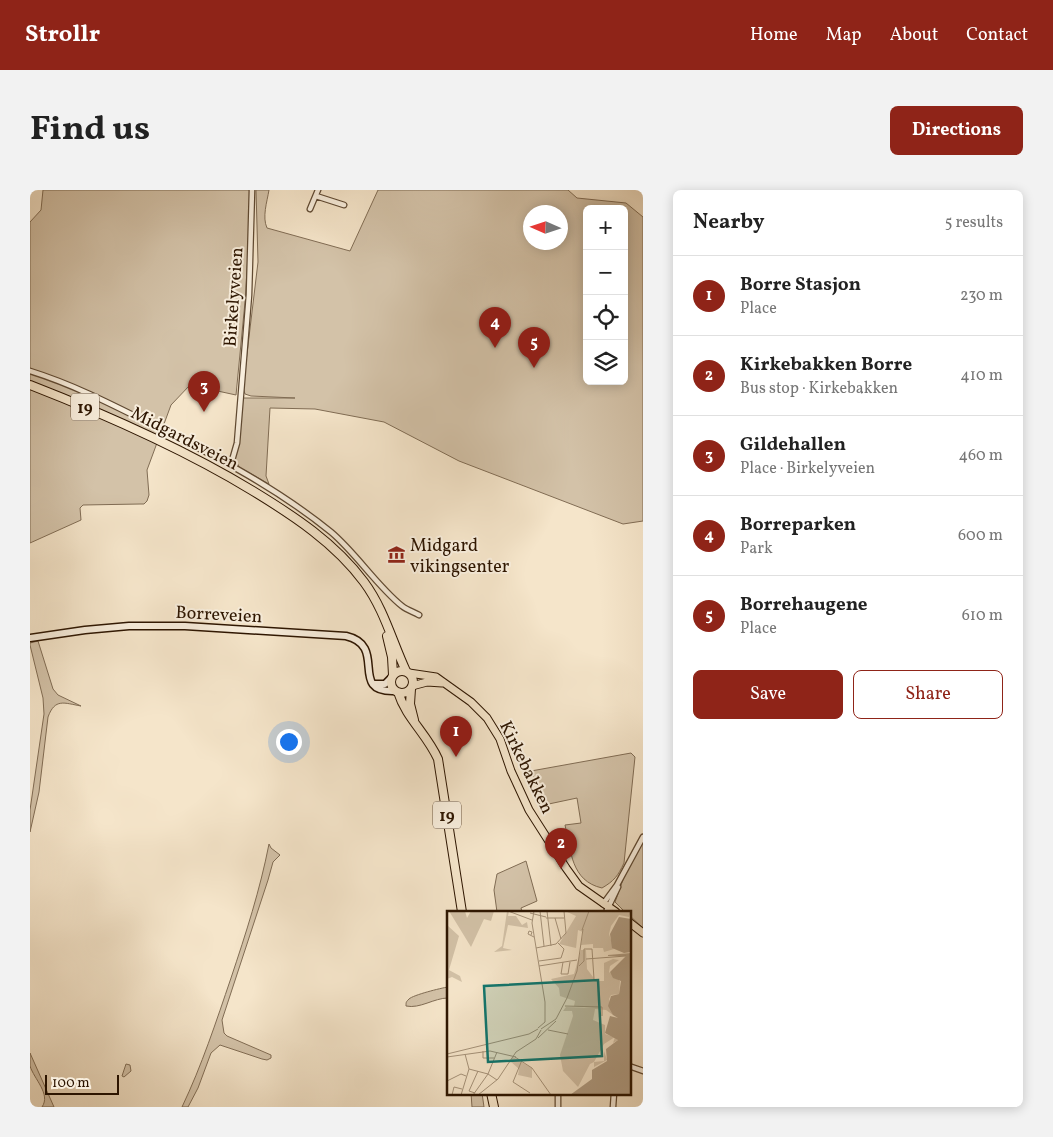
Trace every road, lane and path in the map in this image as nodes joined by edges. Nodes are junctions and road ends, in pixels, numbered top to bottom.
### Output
1 (252, 190) edge
2 (318, 190) edge
3 (316, 196) junction
4 (344, 205) dead end
5 (310, 209) dead end
6 (30, 371) edge
7 (30, 385) edge
8 (231, 464) junction
9 (317, 535) junction
10 (419, 616) dead end
11 (30, 638) edge
12 (407, 672) junction
13 (392, 677) junction
14 (373, 684) junction
15 (447, 684) junction
16 (412, 687) junction
17 (397, 692) junction
18 (416, 724) junction
19 (643, 838) edge
20 (610, 910) edge
21 (462, 911) edge
22 (630, 923) edge
23 (643, 933) edge
24 (630, 1066) edge
25 (643, 1071) edge
26 (491, 1094) edge
27 (558, 1094) edge
28 (614, 1094) edge
29 (494, 1107) edge
30 (558, 1107) edge
31 (613, 1107) edge

1 - 8 street, Birkelyveien
2 - 3 street
3 - 4 street
3 - 5 street
6 - 8 street
7 - 9 highway, Midgardsveien / 19
8 - 10 street
9 - 12 highway, Midgardsveien / 19
9 - 13 highway, Midgardsveien / 19
11 - 14 main road, Borreveien
12 - 13 highway
12 - 15 main road, Kirkebakken
12 - 16 highway, 19
13 - 14 main road
13 - 17 highway, 19
14 - 17 main road
15 - 16 main road
15 - 20 main road, Kirkebakken
16 - 17 highway
16 - 18 highway, 19
17 - 18 highway, 19
18 - 21 highway, 19
19 - 20 street
22 - 23 main road
24 - 25 street
26 - 29 highway
27 - 30 street
28 - 31 street

